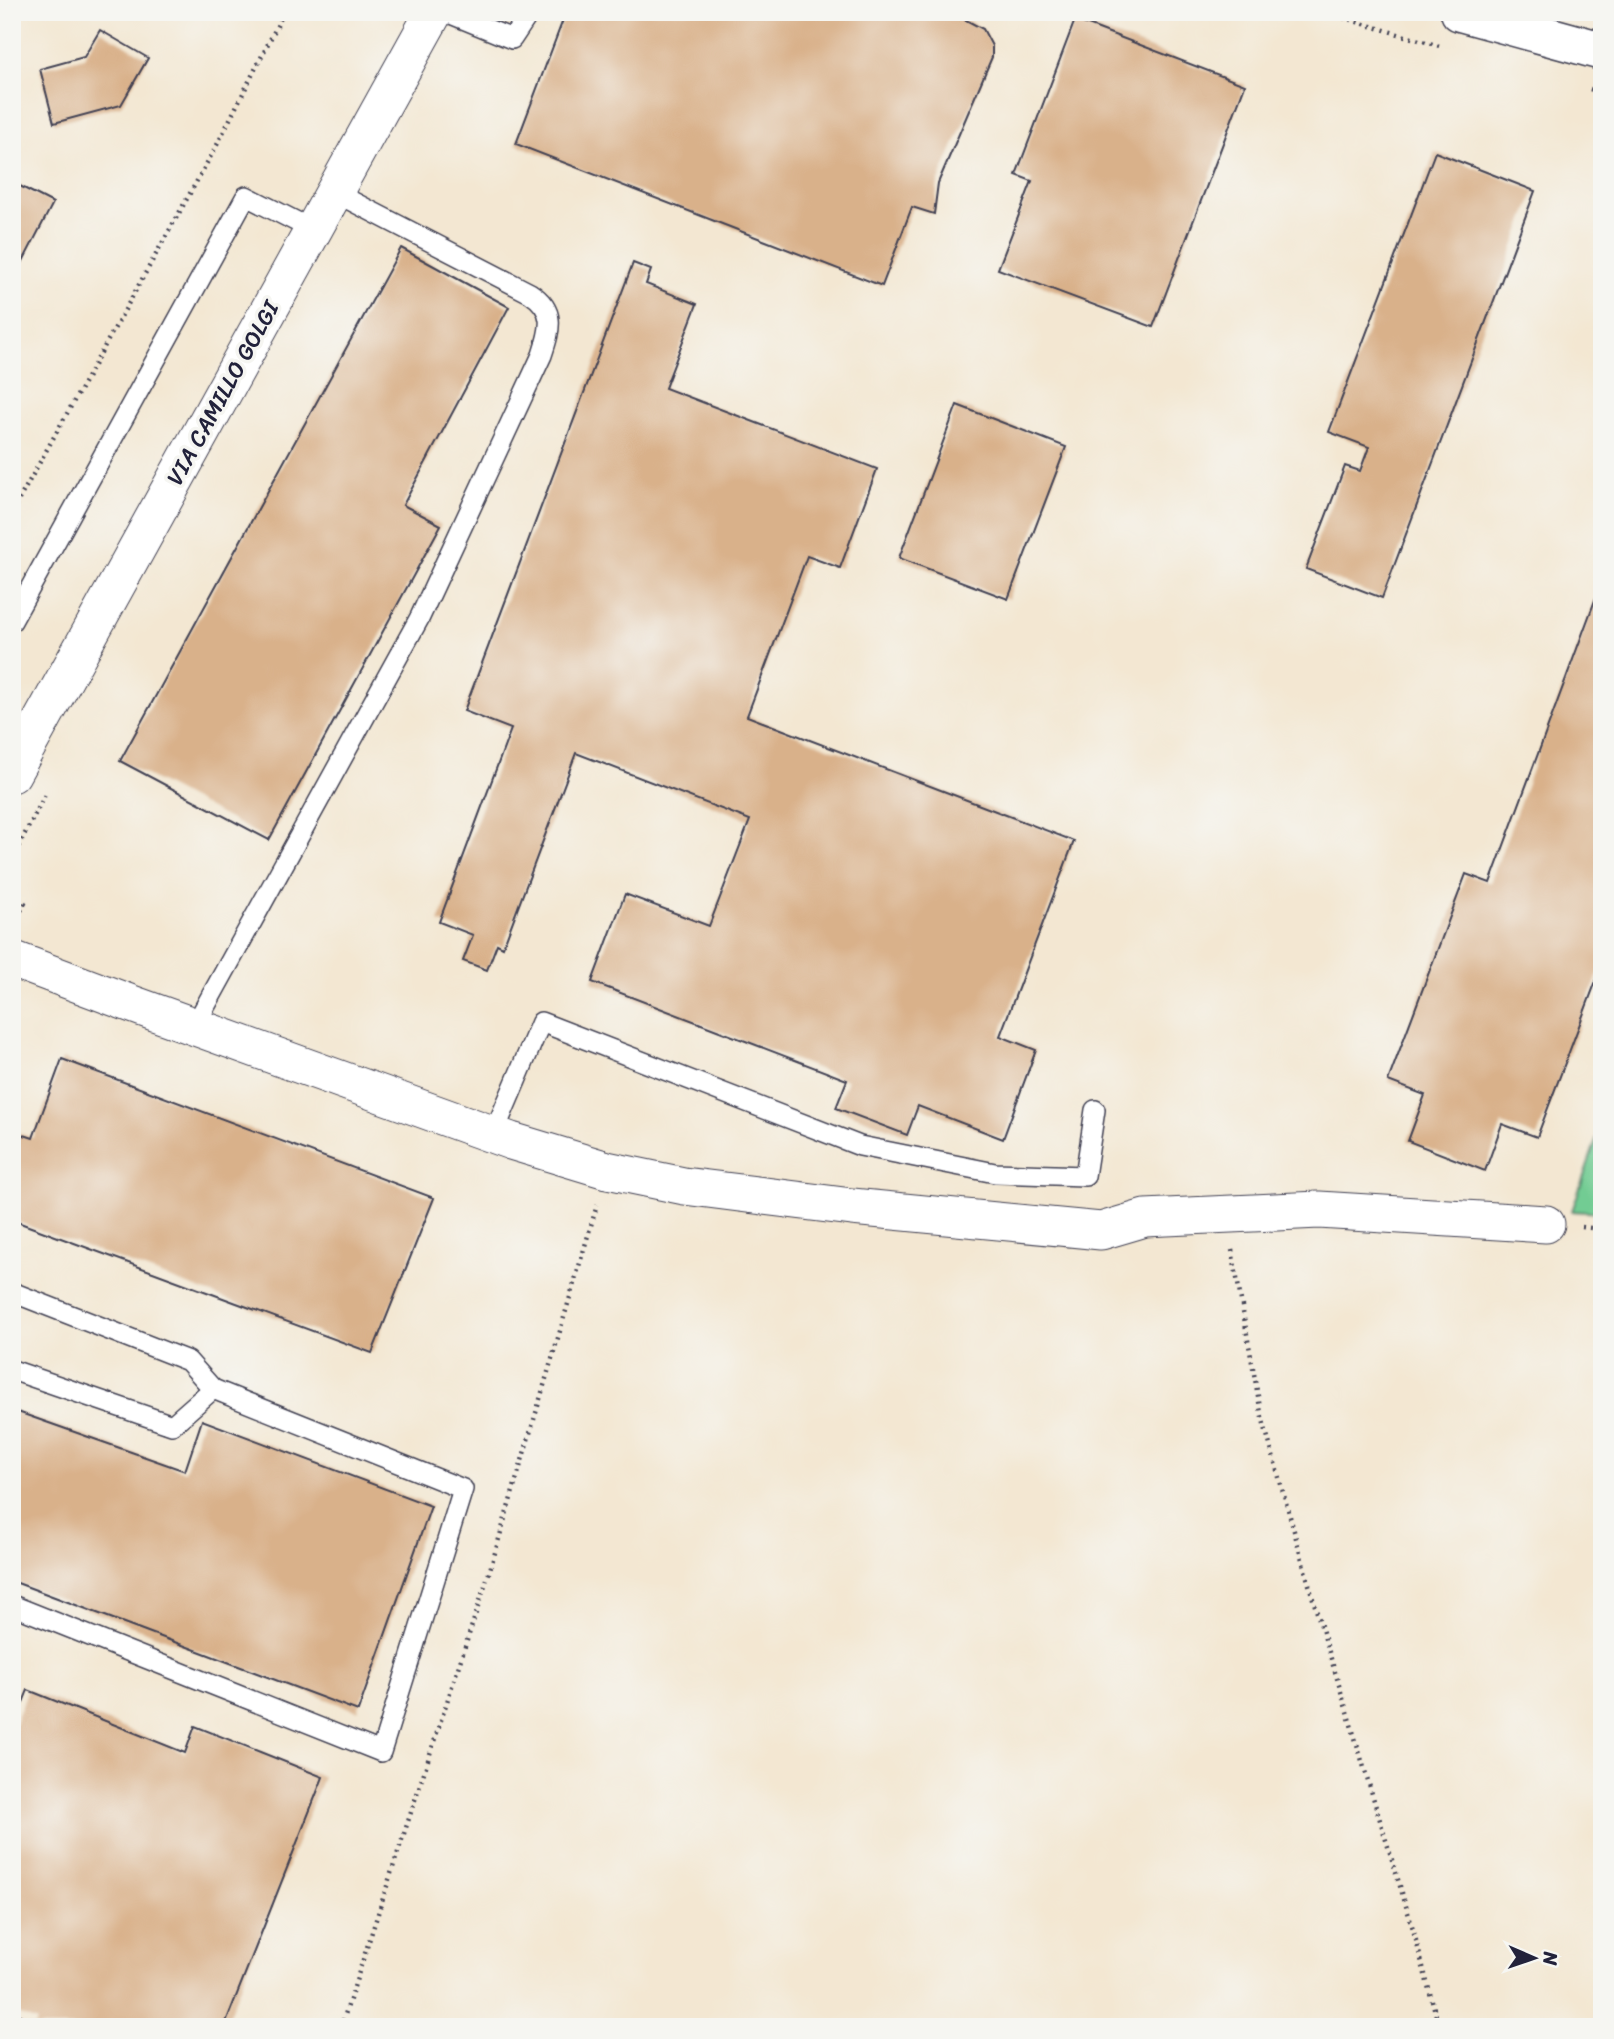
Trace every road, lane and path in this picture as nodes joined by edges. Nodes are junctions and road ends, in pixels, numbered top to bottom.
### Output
1 (284, 12) edge
2 (434, 12) edge
3 (446, 12) edge
4 (530, 12) edge
5 (1460, 12) edge
6 (1602, 51) edge
7 (334, 192) junction
8 (313, 230) junction
9 (12, 512) edge
10 (12, 621) edge
11 (12, 774) edge
12 (12, 897) edge
13 (16, 921) dead end
14 (12, 958) edge
15 (194, 1027) junction
16 (1095, 1110) dead end
17 (493, 1135) junction
18 (607, 1170) junction
19 (1226, 1215) junction
20 (1546, 1224) dead end
21 (12, 1292) edge
22 (12, 1370) edge
23 (213, 1389) junction
24 (12, 1605) edge
25 (341, 2027) edge
26 (1438, 2027) edge

1 - 9 path
2 - 7 street, VIA CAMILLO GOLGI
3 - 4 lane
5 - 6 street
7 - 8 street, VIA CAMILLO GOLGI
7 - 15 lane
8 - 10 lane
8 - 11 street, VIA CAMILLO GOLGI
12 - 13 path
14 - 15 street
15 - 17 street
16 - 17 lane
17 - 18 street
18 - 19 street
18 - 25 path
19 - 20 street
19 - 26 path
21 - 23 lane
22 - 23 lane
23 - 24 lane

